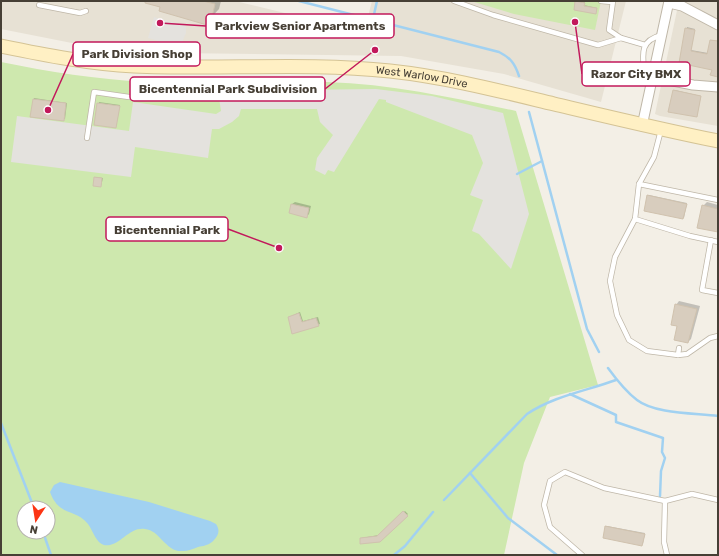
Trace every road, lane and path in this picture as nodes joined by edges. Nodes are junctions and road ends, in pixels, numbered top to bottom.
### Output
1 (454, 1) edge
2 (601, 1) edge
3 (612, 2) edge
4 (669, 2) edge
5 (39, 5) dead end
6 (86, 11) dead end
7 (718, 25) edge
8 (662, 35) junction
9 (621, 38) junction
10 (645, 45) junction
11 (1, 46) edge
12 (653, 77) junction
13 (718, 87) edge
14 (129, 97) dead end
15 (642, 126) junction
16 (661, 130) junction
17 (87, 138) dead end
18 (718, 141) edge
19 (639, 184) junction
20 (718, 200) edge
21 (635, 219) junction
22 (711, 240) junction
23 (718, 242) edge
24 (718, 293) edge
25 (718, 336) edge
26 (678, 348) dead end
27 (678, 355) junction
28 (718, 500) edge
29 (665, 501) junction
30 (582, 555) edge
31 (667, 555) edge

1 - 9 lane
2 - 3 lane
3 - 9 lane
4 - 7 street
4 - 8 street
5 - 6 lane
8 - 10 lane
8 - 12 street
9 - 10 lane
10 - 12 lane
11 - 15 street, West Warlow Drive
12 - 13 street
12 - 15 street
14 - 17 lane
15 - 16 street, West Warlow Drive
16 - 18 street, West Warlow Drive
16 - 19 lane
19 - 20 lane
19 - 21 lane
21 - 22 lane
21 - 27 lane
22 - 23 lane
22 - 24 lane
25 - 27 lane
26 - 27 lane
28 - 29 lane
29 - 30 lane
29 - 31 lane

